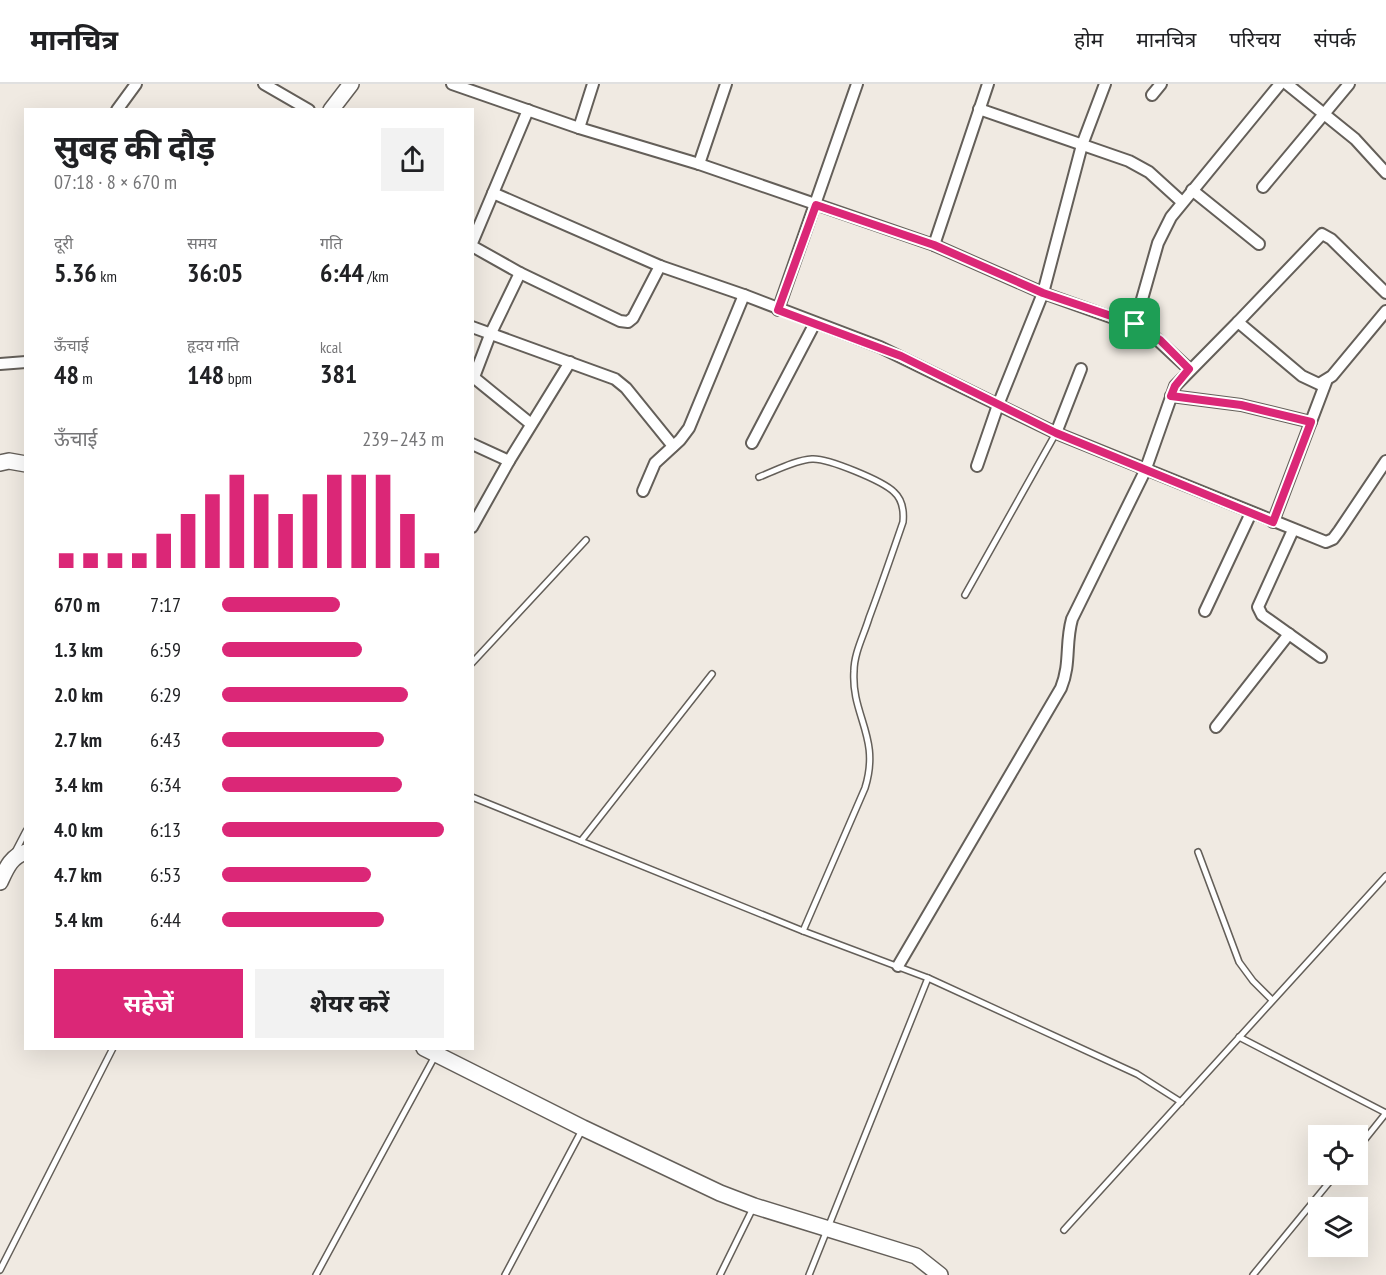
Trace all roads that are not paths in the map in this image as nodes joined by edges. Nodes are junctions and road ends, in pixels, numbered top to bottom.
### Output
1 (136, 84) edge
2 (264, 84) edge
3 (351, 84) edge
4 (452, 84) edge
5 (593, 84) edge
6 (726, 84) edge
7 (857, 84) edge
8 (988, 84) edge
9 (1105, 84) edge
10 (1161, 84) edge
11 (1280, 84) edge
12 (1287, 84) edge
13 (1349, 84) edge
14 (1152, 95) dead end
15 (118, 108) edge
16 (306, 108) edge
17 (333, 108) edge
18 (979, 109) junction
19 (528, 111) junction
20 (1323, 113) junction
21 (579, 128) junction
22 (1082, 145) junction
23 (699, 164) junction
24 (1386, 173) edge
25 (1263, 187) dead end
26 (1192, 190) junction
27 (493, 193) junction
28 (1182, 202) junction
29 (816, 205) junction
30 (474, 239) edge
31 (1258, 244) dead end
32 (474, 245) edge
33 (934, 245) junction
34 (660, 266) junction
35 (520, 273) junction
36 (1043, 293) junction
37 (1386, 293) edge
38 (744, 295) junction
39 (778, 310) junction
40 (1386, 311) edge
41 (1238, 322) junction
42 (815, 323) junction
43 (1135, 324) junction
44 (474, 328) edge
45 (490, 335) junction
46 (24, 362) edge
47 (570, 362) junction
48 (0, 364) edge
49 (1081, 369) dead end
50 (1189, 369) junction
51 (474, 374) edge
52 (474, 377) edge
53 (1326, 382) junction
54 (1171, 396) junction
55 (998, 405) junction
56 (1311, 422) junction
57 (531, 424) junction
58 (1056, 433) junction
59 (752, 443) dead end
60 (474, 445) edge
61 (673, 446) junction
62 (509, 461) junction
63 (1386, 461) edge
64 (0, 464) edge
65 (24, 464) edge
66 (977, 466) dead end
67 (1145, 471) junction
68 (759, 477) dead end
69 (643, 491) dead end
70 (1251, 513) junction
71 (1273, 522) junction
72 (474, 523) edge
73 (1293, 530) junction
74 (586, 540) dead end
75 (965, 595) dead end
76 (1205, 611) dead end
77 (1289, 634) junction
78 (1321, 657) dead end
79 (474, 661) edge
80 (712, 674) dead end
81 (1216, 727) dead end
82 (474, 798) edge
83 (24, 835) edge
84 (581, 841) junction
85 (24, 852) edge
86 (1198, 852) dead end
87 (9, 863) junction
88 (1386, 876) edge
89 (0, 882) edge
90 (803, 931) junction
91 (898, 966) junction
92 (928, 978) junction
93 (1272, 1000) junction
94 (1239, 1037) junction
95 (112, 1050) edge
96 (430, 1052) edge
97 (1181, 1102) junction
98 (1386, 1113) edge
99 (583, 1128) junction
100 (1368, 1136) edge
101 (1327, 1185) edge
102 (754, 1206) junction
103 (828, 1230) junction
104 (1064, 1230) dead end
105 (0, 1270) edge
106 (316, 1275) edge
107 (505, 1275) edge
108 (720, 1275) edge
109 (809, 1275) edge
110 (940, 1275) edge
111 (1253, 1275) edge

1 - 15 street
2 - 16 street
3 - 17 street
4 - 19 street
5 - 21 street
6 - 23 street
7 - 29 street
8 - 18 street
9 - 22 street
10 - 14 street
11 - 26 street
12 - 20 street
13 - 20 street
18 - 22 street
18 - 33 street
19 - 21 street
19 - 27 street
20 - 24 street
20 - 25 street
21 - 23 street
22 - 28 street
22 - 36 street
23 - 29 street
26 - 28 street
26 - 31 street
27 - 30 street
27 - 34 street
28 - 43 street
29 - 33 street
29 - 39 street
32 - 35 street
33 - 36 street
34 - 35 street
34 - 38 street
35 - 45 street
36 - 43 street
36 - 55 street
37 - 41 street
38 - 39 street
38 - 61 street
39 - 42 street
40 - 53 street
41 - 50 street
41 - 53 street
42 - 55 street
42 - 59 street
43 - 50 street
44 - 45 street
45 - 47 street
45 - 51 street
46 - 48 street
47 - 57 street
47 - 61 street
49 - 58 street
50 - 54 street
52 - 57 street
53 - 56 street
54 - 56 street
54 - 67 street
55 - 58 street
55 - 66 street
56 - 71 street
57 - 62 street
58 - 67 street
58 - 75 lane
60 - 62 street
61 - 69 street
62 - 72 street
63 - 73 street
64 - 65 street
67 - 70 street
67 - 91 street
68 - 90 lane
70 - 71 street
70 - 76 street
71 - 73 street
73 - 77 street
74 - 79 lane
77 - 78 street
77 - 81 street
80 - 84 lane
82 - 84 lane
83 - 87 lane
84 - 90 lane
85 - 87 street
86 - 93 lane
87 - 89 street
88 - 93 lane
90 - 91 lane
91 - 92 lane
92 - 97 lane
92 - 103 lane
93 - 94 lane
94 - 97 lane
94 - 98 lane
95 - 105 lane
96 - 99 street
96 - 106 lane
97 - 104 lane
98 - 100 lane
99 - 102 street
99 - 107 lane
101 - 111 lane
102 - 103 street
102 - 108 lane
103 - 109 lane
103 - 110 street

